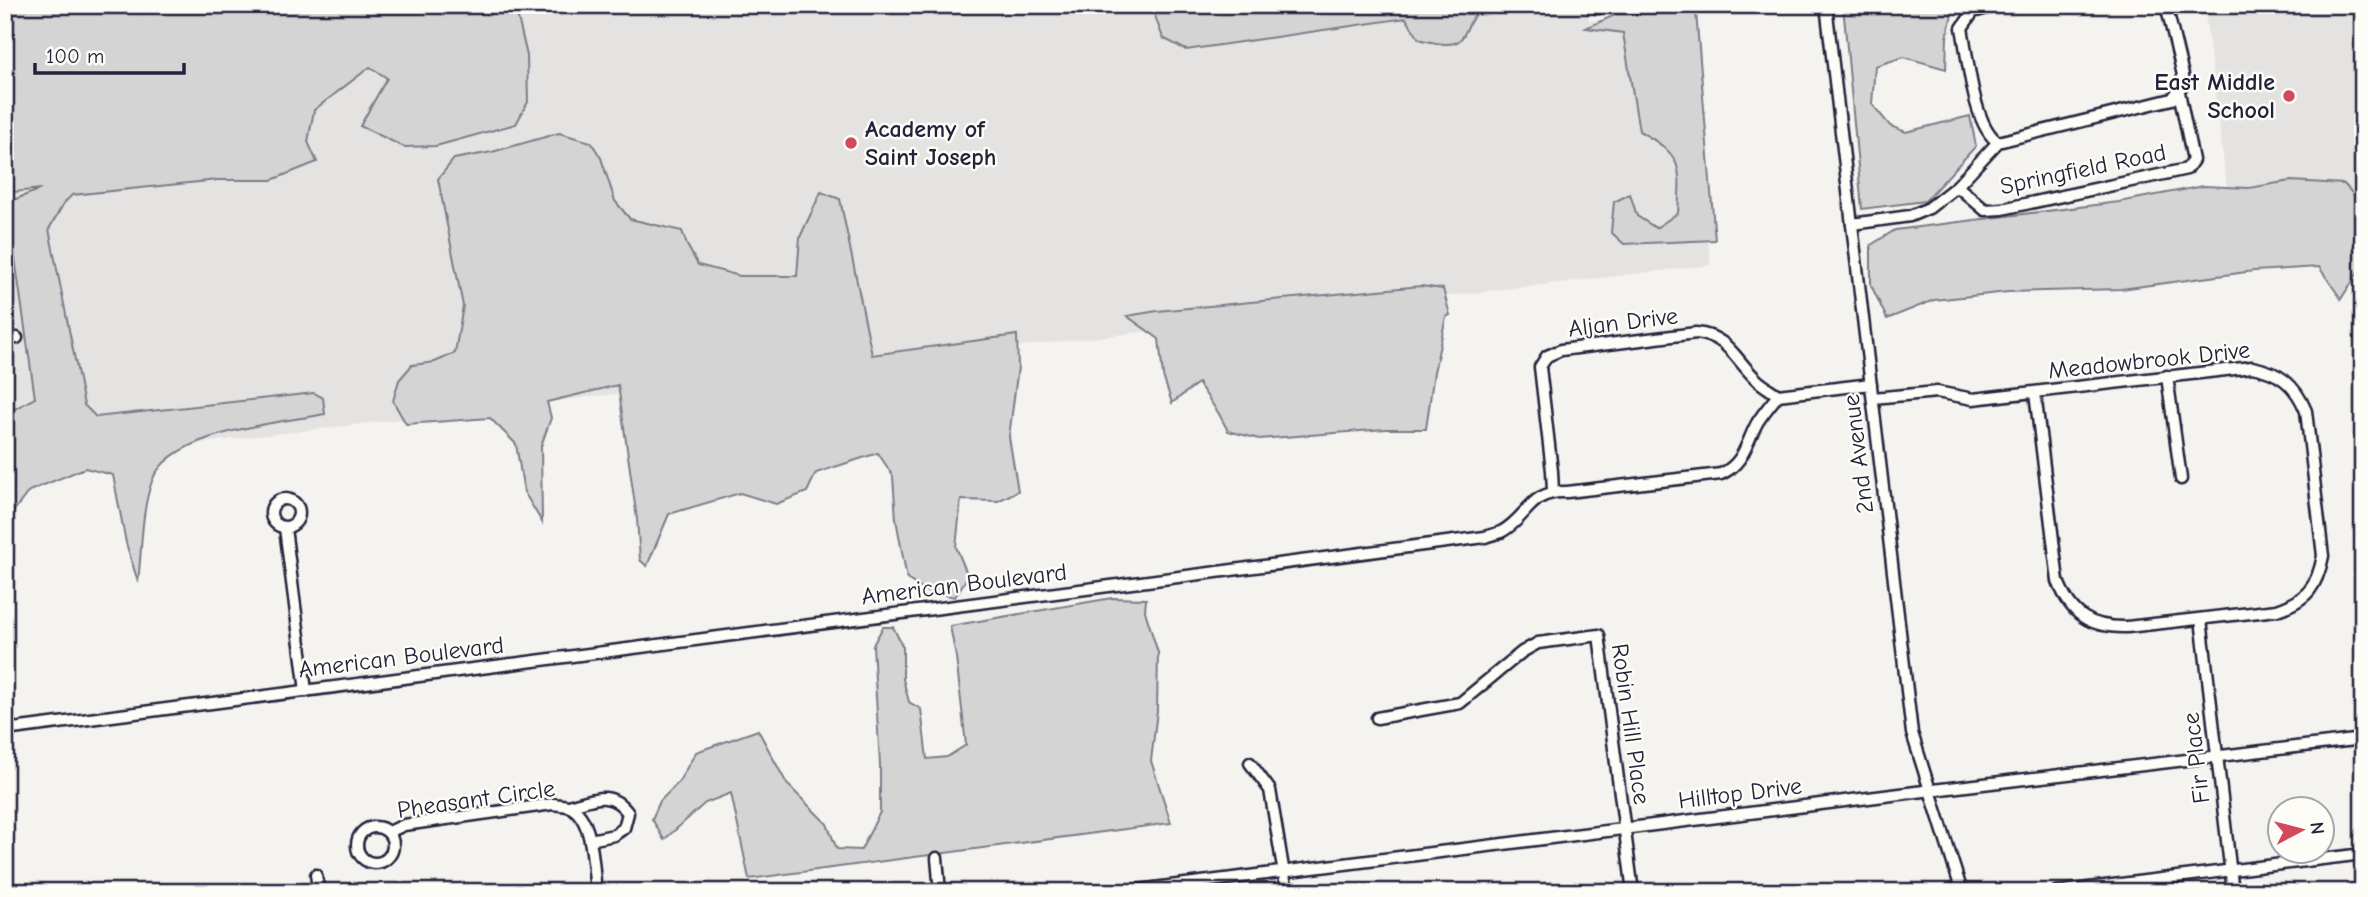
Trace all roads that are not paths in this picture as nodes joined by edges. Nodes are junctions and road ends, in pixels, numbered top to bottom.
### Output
1 (1826, 5) edge
2 (1998, 5) edge
3 (2166, 5) edge
4 (2179, 92) junction
5 (1998, 142) junction
6 (1957, 186) junction
7 (1852, 224) junction
8 (17, 338) dead end
9 (5, 339) edge
10 (2166, 376) junction
11 (1871, 384) junction
12 (2035, 393) junction
13 (1778, 395) junction
14 (1873, 398) junction
15 (2180, 479) dead end
16 (1553, 491) junction
17 (285, 528) dead end
18 (2201, 619) junction
19 (306, 691) junction
20 (1377, 719) dead end
21 (5, 730) edge
22 (2363, 739) edge
23 (2217, 756) junction
24 (1251, 763) dead end
25 (1930, 790) junction
26 (569, 806) junction
27 (1624, 829) junction
28 (389, 832) dead end
29 (590, 840) junction
30 (2363, 854) edge
31 (936, 858) dead end
32 (1285, 870) junction
33 (2230, 871) junction
34 (316, 875) dead end
35 (319, 892) edge
36 (596, 892) edge
37 (940, 892) edge
38 (1122, 892) edge
39 (1287, 892) edge
40 (1633, 892) edge
41 (1962, 892) edge
42 (2056, 892) edge
43 (2233, 892) edge

1 - 7 street, 2nd Avenue
2 - 5 street, Springfield Road
3 - 4 street, Springfield Road
4 - 5 street, Springfield Road
4 - 6 street, Springfield Road
5 - 6 street, Springfield Road
6 - 7 street, Springfield Road
7 - 11 street, 2nd Avenue
8 - 9 street
10 - 12 street, Meadowbrook Drive
10 - 15 street
10 - 18 street, Meadowbrook Drive
11 - 13 street
11 - 14 street, 2nd Avenue
12 - 14 street, Meadowbrook Drive
12 - 18 street, Meadowbrook Drive
13 - 16 street
13 - 16 street, Aljan Drive
14 - 25 street, 2nd Avenue
16 - 19 street, American Boulevard
17 - 19 street
18 - 23 street, Fir Place
19 - 21 street, American Boulevard
20 - 27 street, Robin Hill Place
22 - 23 street, Hilltop Drive
23 - 25 street, Hilltop Drive
23 - 33 street, Fir Place
24 - 32 street
25 - 27 street, Hilltop Drive
25 - 41 street, 2nd Avenue
26 - 28 street, Pheasant Circle
26 - 29 street, Pheasant Circle
26 - 29 street, Pheasant Circle
27 - 32 street, Hilltop Drive
27 - 40 street, Robin Hill Place
29 - 36 street
30 - 33 street
31 - 37 street
32 - 38 street, Hilltop Drive
32 - 39 street
33 - 42 street
33 - 43 street, Fir Place
34 - 35 street

